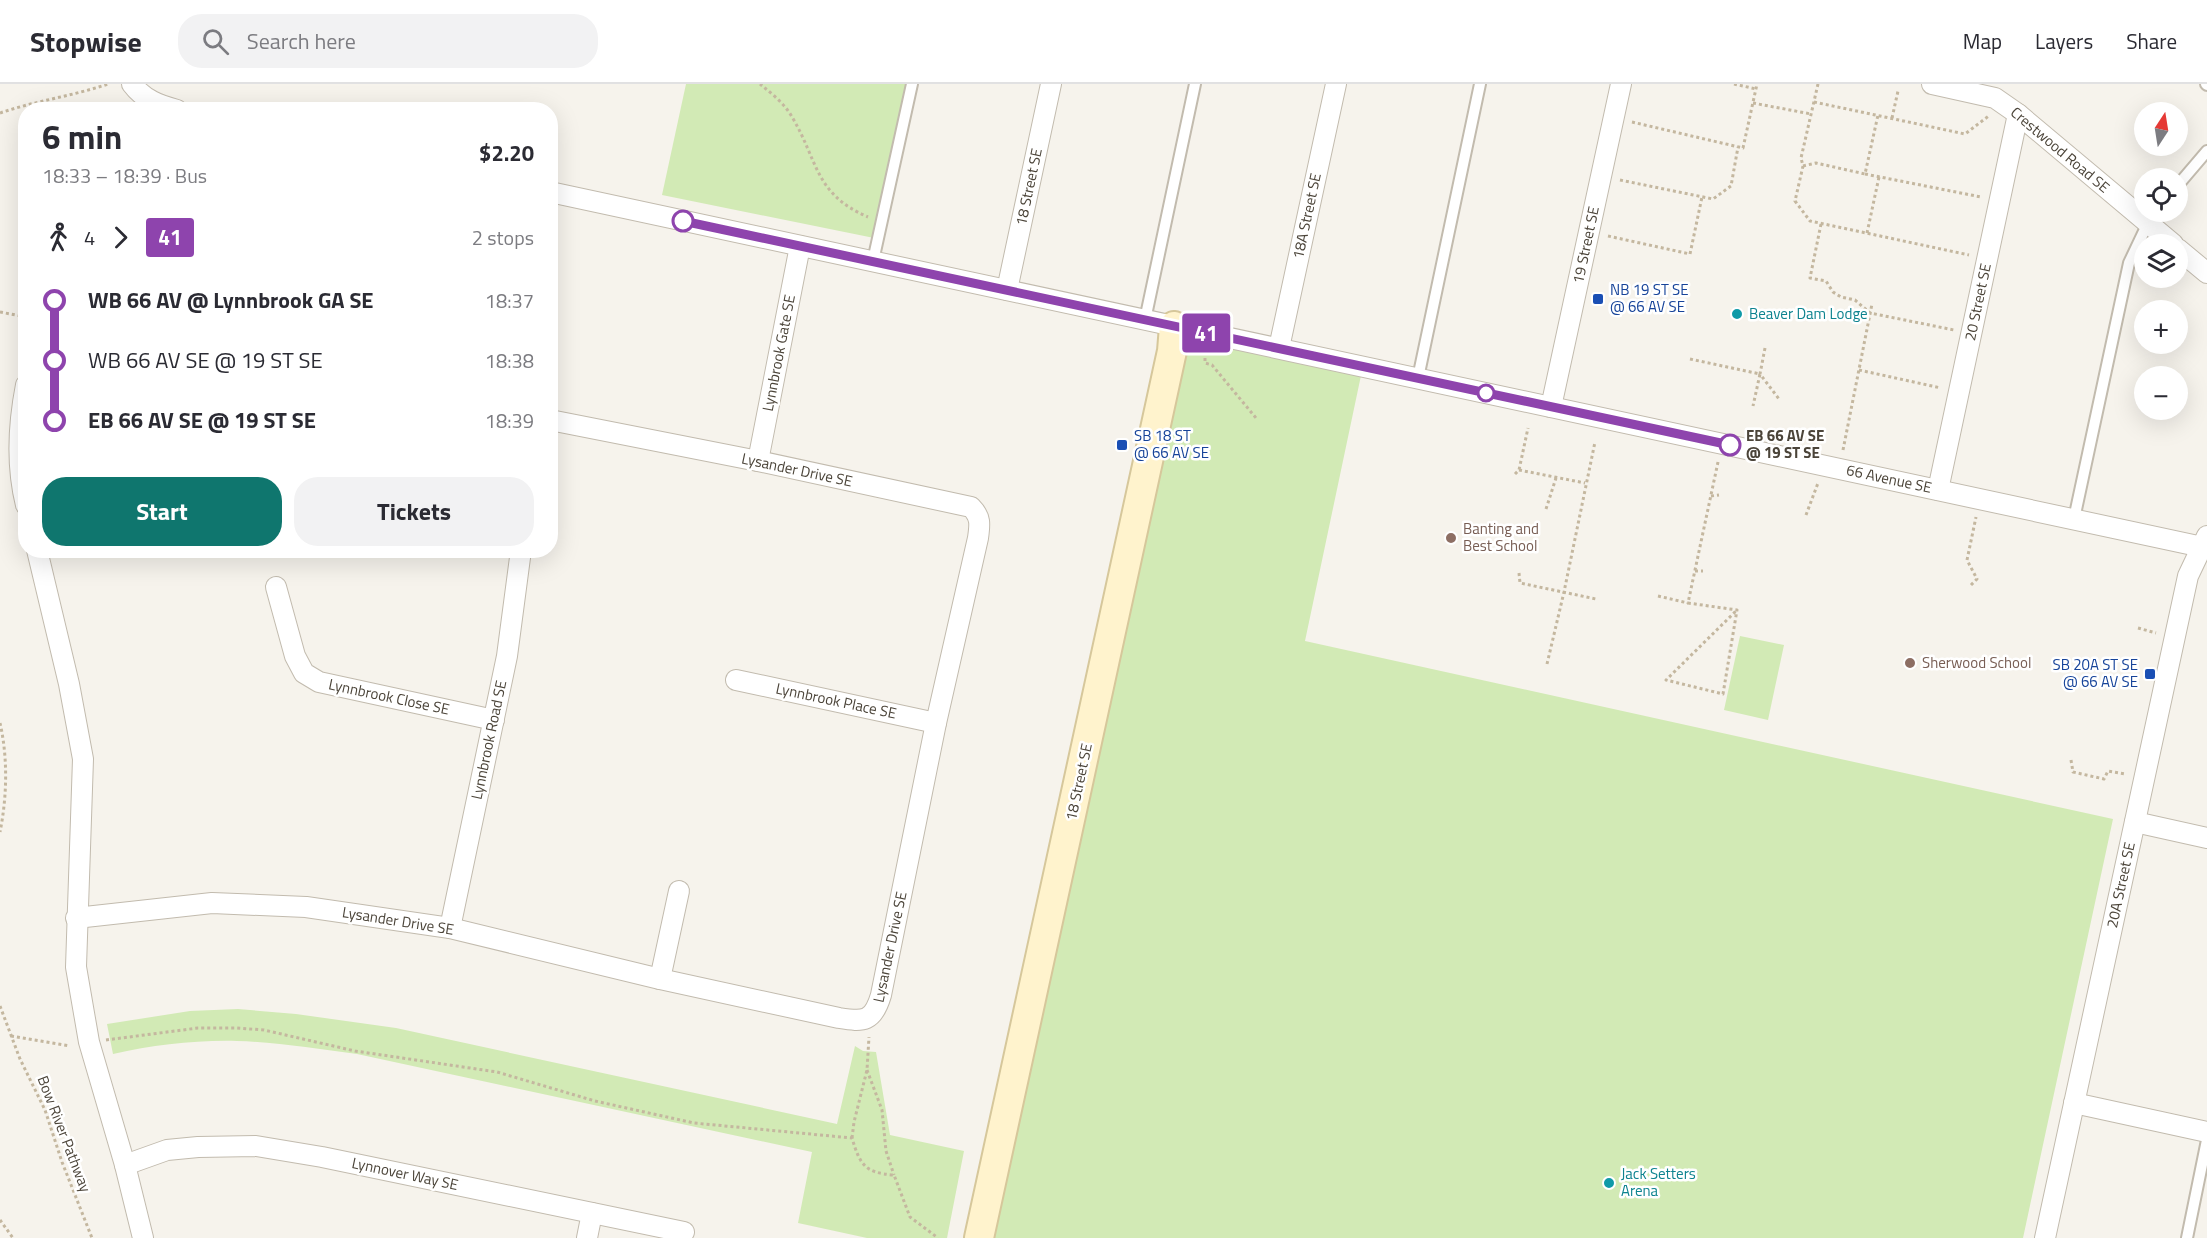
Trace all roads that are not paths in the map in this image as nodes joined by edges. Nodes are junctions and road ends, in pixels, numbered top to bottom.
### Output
1 (132, 84) edge
2 (912, 84) edge
3 (1052, 84) edge
4 (1195, 84) edge
5 (1336, 84) edge
6 (1480, 84) edge
7 (1621, 84) edge
8 (1932, 84) edge
9 (153, 102) edge
10 (2018, 114) junction
11 (2207, 151) edge
12 (2188, 173) edge
13 (558, 194) edge
14 (2134, 203) edge
15 (2150, 222) edge
16 (2156, 222) edge
17 (2165, 234) edge
18 (800, 246) junction
19 (2188, 257) edge
20 (873, 261) junction
21 (2207, 273) edge
22 (1007, 290) junction
23 (1145, 320) junction
24 (1174, 326) junction
25 (1279, 348) junction
26 (1418, 378) junction
27 (1551, 406) junction
28 (558, 422) edge
29 (758, 461) junction
30 (1938, 490) junction
31 (2074, 519) junction
32 (2205, 543) edge
33 (39, 558) edge
34 (520, 558) edge
35 (276, 588) dead end
36 (736, 680) dead end
37 (494, 720) junction
38 (936, 723) junction
39 (2135, 822) junction
40 (2207, 838) edge
41 (679, 891) dead end
42 (76, 918) junction
43 (450, 928) junction
44 (660, 979) junction
45 (2074, 1103) junction
46 (2207, 1132) edge
47 (2207, 1140) edge
48 (125, 1165) junction
49 (592, 1213) junction
50 (684, 1232) dead end
51 (143, 1238) edge
52 (587, 1238) edge
53 (979, 1238) edge
54 (2045, 1238) edge
55 (2187, 1238) edge

1 - 9 street
2 - 20 lane
3 - 22 street, 18 Street SE
4 - 23 lane
5 - 25 street, 18A Street SE
6 - 26 lane
7 - 27 street, 19 Street SE
8 - 10 street, Crestwood Road SE
10 - 14 street, Crestwood Road SE
10 - 30 street, 20 Street SE
11 - 12 lane
13 - 18 street, 66 Avenue SE
15 - 31 lane
16 - 17 street, Crestwood Road SE
18 - 20 street, 66 Avenue SE
18 - 29 street, Lynnbrook Gate SE
19 - 21 street
20 - 22 street, 66 Avenue SE
22 - 23 street, 66 Avenue SE
23 - 24 street, 66 Avenue SE
24 - 25 street, 66 Avenue SE
24 - 53 street, 18 Street SE
25 - 26 street, 66 Avenue SE
26 - 27 street, 66 Avenue SE
27 - 30 street, 66 Avenue SE
28 - 29 street, Lysander Drive SE
29 - 38 street, Lysander Drive SE
30 - 31 street, 66 Avenue SE
31 - 32 street, 66 Avenue SE
32 - 39 street, 20A Street SE
33 - 42 street
34 - 37 street, Lynnbrook Road SE
35 - 37 street, Lynnbrook Close SE
36 - 38 street, Lynnbrook Place SE
37 - 43 street, Lynnbrook Road SE
38 - 44 street, Lysander Drive SE
39 - 40 street
39 - 45 street, 20A Street SE
41 - 44 street
42 - 43 street, Lysander Drive SE
42 - 48 street
43 - 44 street, Lysander Drive SE
45 - 46 street
45 - 54 street, 20A Street SE
47 - 55 lane
48 - 49 street, Lynnover Way SE
48 - 51 street
49 - 50 street, Lynnover Way SE
49 - 52 street

